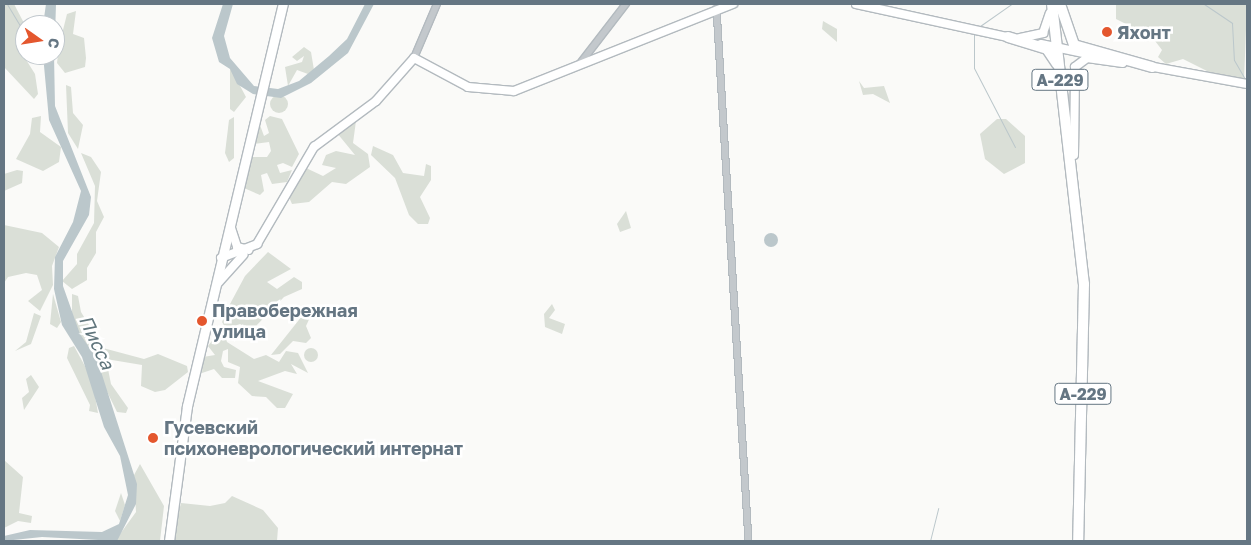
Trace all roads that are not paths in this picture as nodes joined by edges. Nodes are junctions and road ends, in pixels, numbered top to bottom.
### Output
1 (282, 4) edge
2 (437, 4) edge
3 (626, 4) edge
4 (733, 4) edge
5 (856, 4) edge
6 (1050, 4) edge
7 (1059, 4) edge
8 (717, 10) junction
9 (1008, 37) junction
10 (1062, 48) junction
11 (414, 58) junction
12 (579, 66) junction
13 (1152, 67) junction
14 (1247, 84) edge
15 (1072, 155) junction
16 (230, 221) junction
17 (249, 250) junction
18 (221, 258) junction
19 (213, 294) junction
20 (169, 541) edge
21 (749, 541) edge
22 (1078, 541) edge

1 - 16 main road
2 - 11 street
3 - 12 street
4 - 8 street
5 - 9 street
6 - 9 street
6 - 10 highway, А-229
7 - 10 highway, А-229
7 - 13 highway, A-229
8 - 12 street
8 - 21 street
9 - 10 street
9 - 15 highway, A-229
10 - 13 street
10 - 15 highway, А-229
11 - 12 street
11 - 17 street
13 - 14 street
13 - 15 street
15 - 22 highway, А-229
16 - 17 street
16 - 18 main road
17 - 18 street
17 - 19 street
18 - 19 main road
19 - 20 main road

